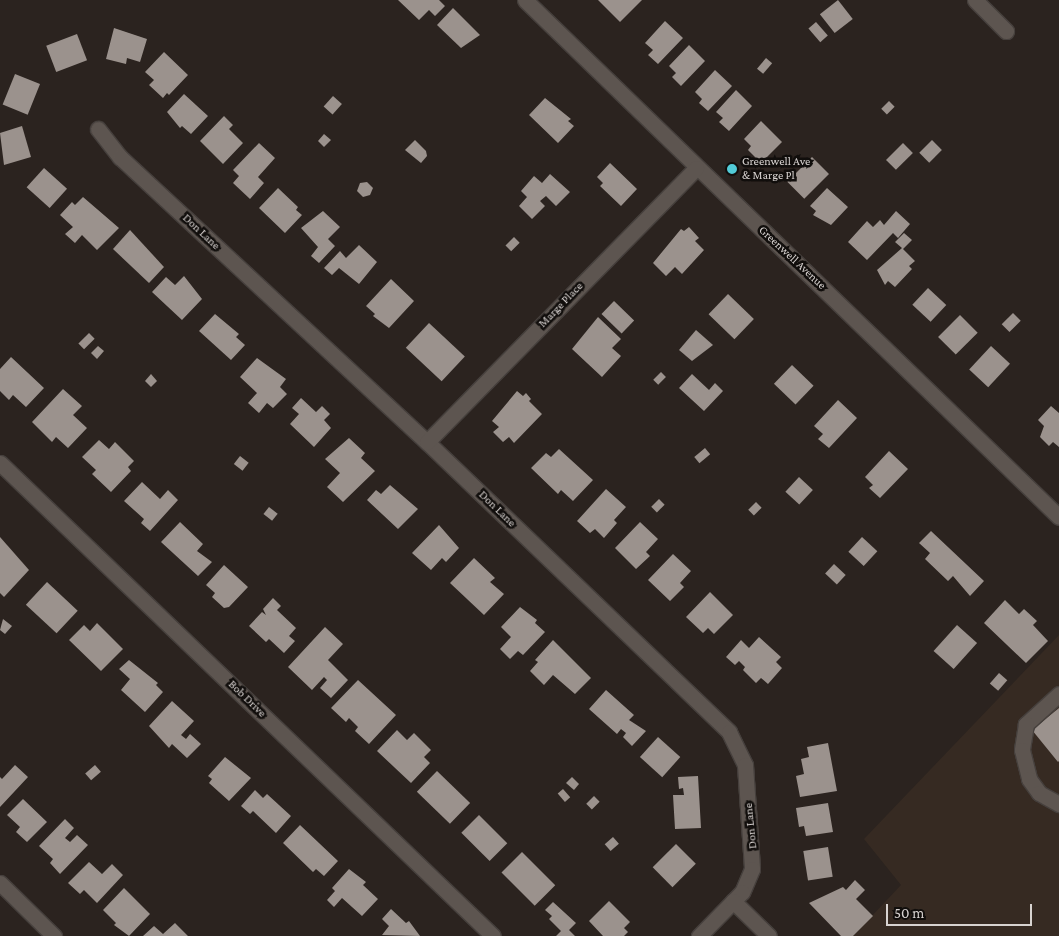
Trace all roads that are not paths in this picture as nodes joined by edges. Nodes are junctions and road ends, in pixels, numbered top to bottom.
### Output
1 (525, 0) edge
2 (975, 0) edge
3 (1006, 31) dead end
4 (98, 129) dead end
5 (696, 168) junction
6 (427, 442) junction
7 (0, 463) edge
8 (1059, 517) edge
9 (1059, 694) edge
10 (1059, 804) edge
11 (0, 883) edge
12 (733, 901) junction
13 (44, 933) edge
14 (493, 936) edge
15 (698, 936) edge
16 (769, 936) edge

1 - 5 street, Greenwell Avenue
2 - 3 street
4 - 6 street, Don Lane
5 - 6 street, Marge Place
5 - 8 street, Greenwell Avenue
6 - 12 street, Don Lane
7 - 14 street, Bob Drive
9 - 10 street
11 - 13 street
12 - 15 street
12 - 16 street

